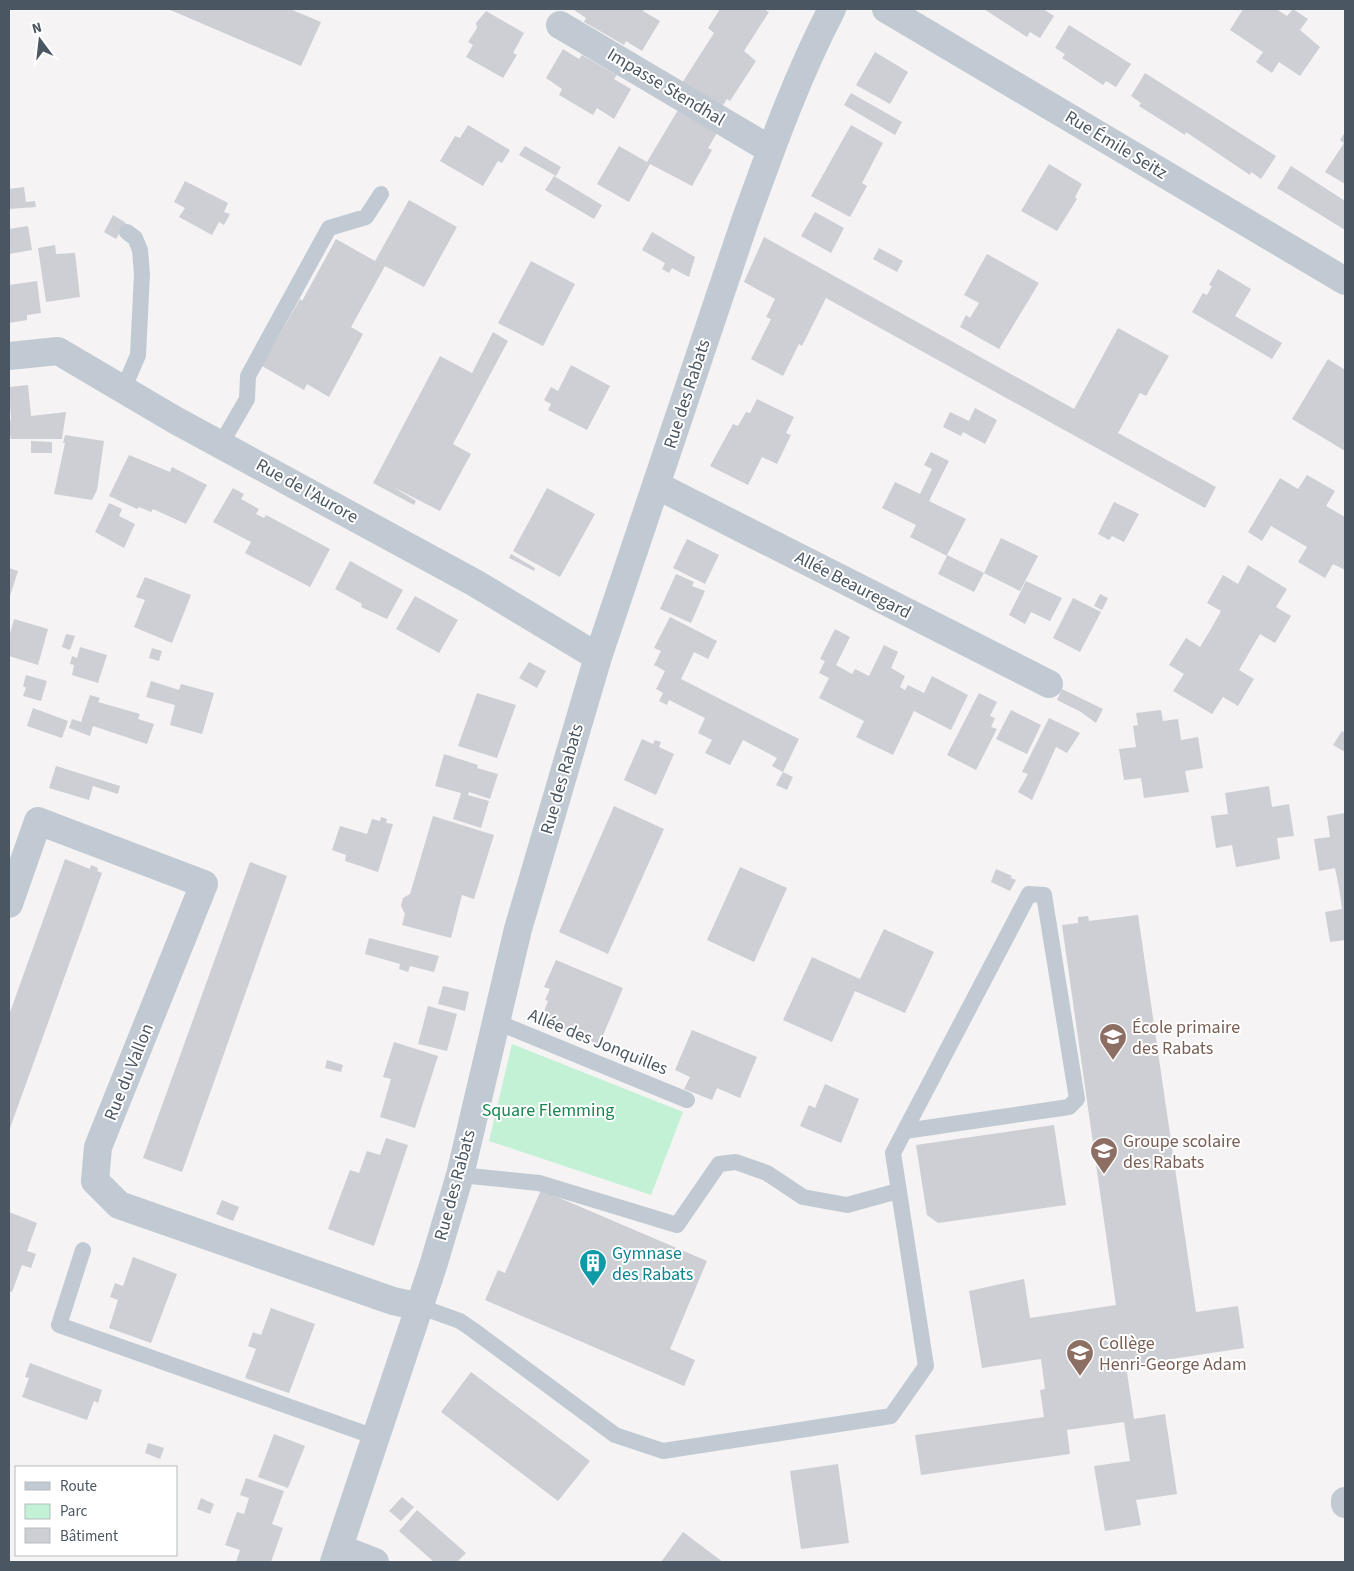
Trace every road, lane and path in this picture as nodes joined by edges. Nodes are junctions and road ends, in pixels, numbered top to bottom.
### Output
1 (832, 9) edge
2 (886, 9) edge
3 (560, 24) dead end
4 (771, 150) junction
5 (381, 194) dead end
6 (127, 232) dead end
7 (1345, 281) edge
8 (9, 356) edge
9 (123, 390) junction
10 (221, 444) junction
11 (656, 485) junction
12 (598, 657) junction
13 (1049, 684) dead end
14 (9, 904) edge
15 (494, 1021) junction
16 (687, 1100) dead end
17 (905, 1131) junction
18 (460, 1175) junction
19 (898, 1191) junction
20 (83, 1250) dead end
21 (421, 1308) junction
22 (375, 1436) junction
23 (337, 1555) edge
24 (375, 1562) edge

1 - 4 street, Rue des Rabats
2 - 7 street, Rue Émile Seitz
3 - 4 street, Impasse Stendhal
4 - 11 street, Rue des Rabats
5 - 10 lane
6 - 9 lane
8 - 9 street, Rue de l'Aurore
9 - 10 street, Rue de l'Aurore
10 - 12 street, Rue de l'Aurore
11 - 12 street, Rue des Rabats
11 - 13 street, Allée Beauregard
12 - 15 street, Rue des Rabats
14 - 21 street, Rue du Vallon
15 - 16 lane, Allée des Jonquilles
15 - 18 street, Rue des Rabats
17 - 17 lane
17 - 19 lane
18 - 19 lane
18 - 21 street, Rue des Rabats
19 - 21 lane
20 - 22 lane
21 - 22 street, Rue des Rabats
22 - 23 street, Rue des Rabats
23 - 24 street

